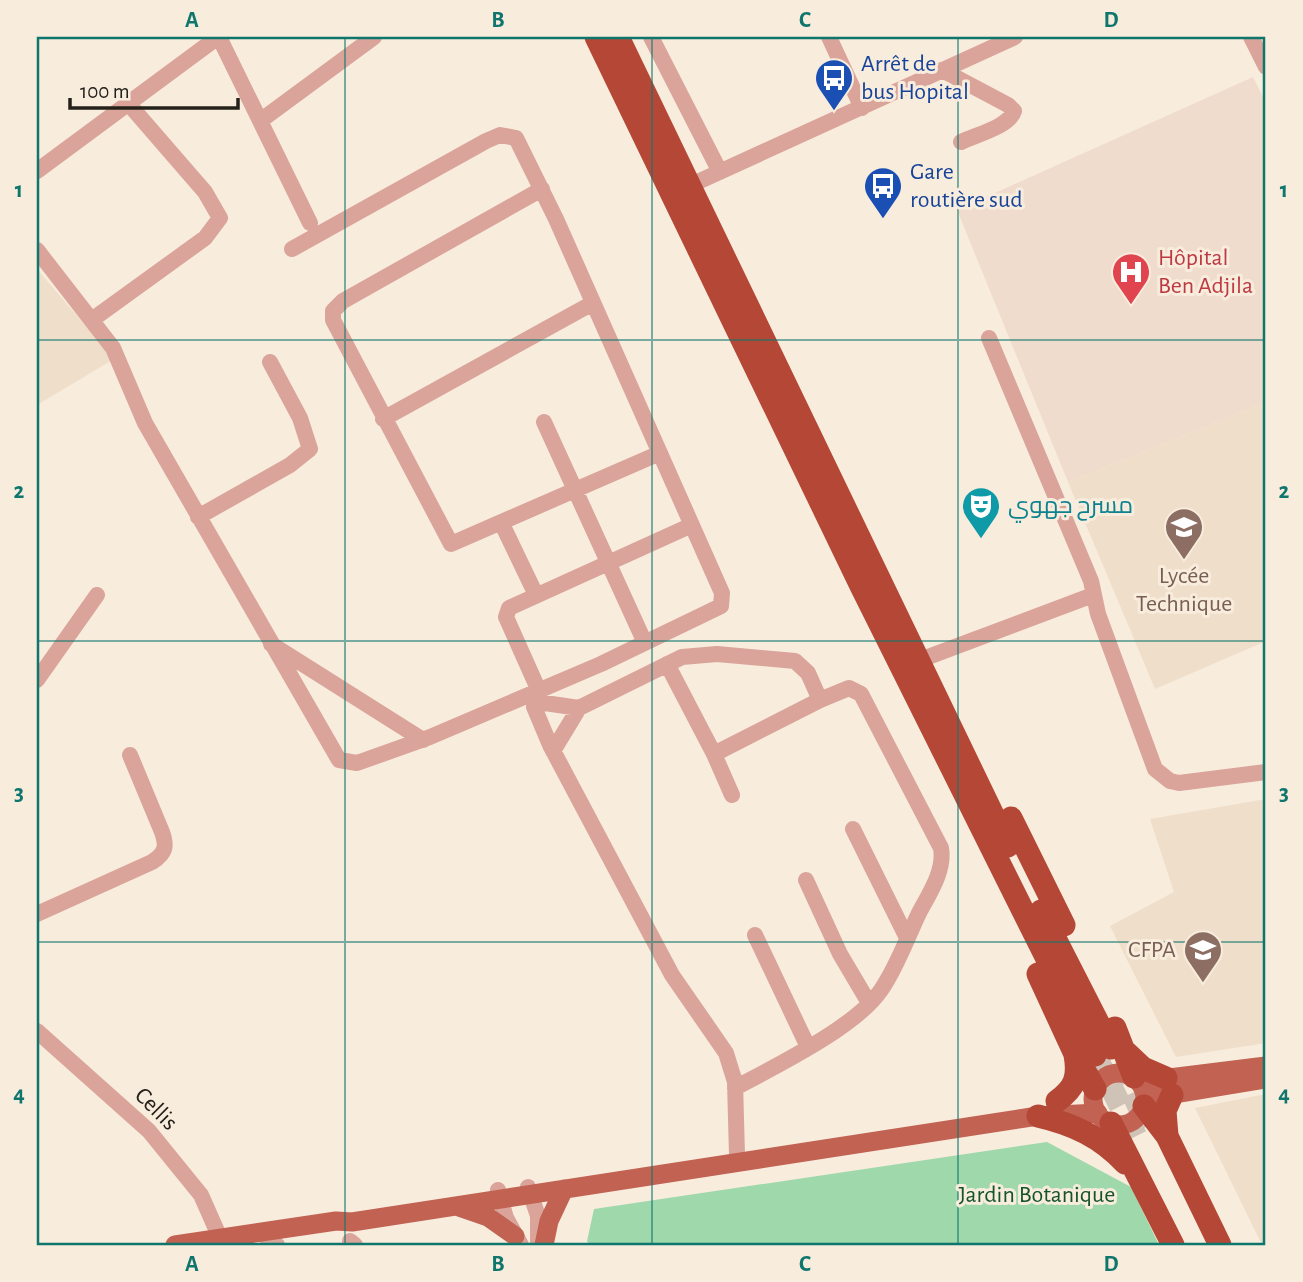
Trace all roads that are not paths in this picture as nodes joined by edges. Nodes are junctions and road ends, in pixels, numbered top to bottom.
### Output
1 (218, 37) edge
2 (374, 37) edge
3 (596, 37) edge
4 (618, 37) edge
5 (651, 37) edge
6 (829, 37) edge
7 (1015, 37) edge
8 (1251, 37) edge
9 (991, 42) edge
10 (1266, 67) edge
11 (942, 70) junction
12 (127, 102) junction
13 (862, 108) junction
14 (260, 121) junction
15 (961, 142) dead end
16 (37, 171) edge
17 (720, 172) junction
18 (691, 185) junction
19 (542, 189) junction
20 (310, 223) dead end
21 (292, 249) dead end
22 (37, 250) edge
23 (593, 303) junction
24 (93, 319) junction
25 (989, 338) dead end
26 (270, 362) dead end
27 (383, 419) junction
28 (544, 422) dead end
29 (660, 453) junction
30 (574, 491) junction
31 (198, 517) junction
32 (502, 524) junction
33 (692, 525) junction
34 (607, 563) junction
35 (97, 595) dead end
36 (536, 595) junction
37 (1093, 595) junction
38 (269, 643) junction
39 (645, 643) junction
40 (920, 660) junction
41 (667, 664) junction
42 (37, 680) edge
43 (539, 691) junction
44 (820, 700) junction
45 (579, 708) junction
46 (423, 740) junction
47 (552, 751) junction
48 (713, 754) junction
49 (130, 755) dead end
50 (1266, 772) edge
51 (732, 795) dead end
52 (853, 829) dead end
53 (806, 880) dead end
54 (37, 915) edge
55 (755, 935) dead end
56 (907, 938) junction
57 (869, 1003) junction
58 (37, 1031) edge
59 (808, 1046) junction
60 (1101, 1051) junction
61 (1266, 1066) edge
62 (1266, 1079) edge
63 (1169, 1086) junction
64 (735, 1088) junction
65 (1095, 1090) junction
66 (1141, 1091) junction
67 (1057, 1101) junction
68 (1038, 1116) junction
69 (1104, 1118) junction
70 (1152, 1135) junction
71 (737, 1155) junction
72 (1140, 1180) junction
73 (564, 1189) junction
74 (530, 1190) junction
75 (499, 1194) junction
76 (451, 1205) junction
77 (336, 1221) junction
78 (261, 1233) junction
79 (220, 1238) junction
80 (518, 1241) edge
81 (175, 1245) edge
82 (277, 1245) edge
83 (538, 1245) edge
84 (544, 1245) edge
85 (1173, 1245) edge
86 (1188, 1245) edge
87 (1206, 1245) edge
88 (1220, 1245) edge

1 - 12 street
1 - 14 street
2 - 14 street
3 - 60 highway
4 - 18 highway
5 - 17 street
6 - 13 street
7 - 9 street
8 - 10 street
9 - 11 street
11 - 13 street
11 - 15 street
12 - 16 street
12 - 24 street
13 - 17 street
14 - 20 street
17 - 18 street
18 - 40 highway
19 - 21 street
19 - 23 street
19 - 27 street
22 - 24 street
23 - 27 street
23 - 29 street
24 - 31 street
25 - 37 street
26 - 31 street
27 - 32 street
28 - 30 street
29 - 30 street
29 - 33 street
30 - 32 street
30 - 34 street
31 - 38 street
32 - 36 street
33 - 34 street
33 - 39 street
34 - 36 street
34 - 39 street
35 - 42 street
36 - 43 street
37 - 40 street
37 - 50 street
38 - 46 street
38 - 46 street
39 - 43 street
40 - 60 highway
41 - 44 street
41 - 45 street
41 - 48 street
43 - 46 street
44 - 48 street
44 - 56 street
45 - 47 street
45 - 47 street
47 - 64 street
48 - 51 street
49 - 54 street
52 - 56 street
53 - 57 street
55 - 59 street
56 - 57 street
57 - 59 street
58 - 79 street, Cellis
59 - 64 street
60 - 63 highway
60 - 65 highway
60 - 66 highway
60 - 67 highway
61 - 63 main road
62 - 63 main road
63 - 66 main road
63 - 70 highway
64 - 71 street
65 - 66 main road
65 - 67 main road
65 - 69 main road
66 - 69 main road
66 - 70 highway
67 - 71 main road
68 - 69 main road
68 - 72 highway
68 - 73 main road
69 - 72 highway
70 - 86 highway
70 - 87 highway
70 - 88 highway
71 - 74 main road
72 - 85 highway
73 - 74 main road
73 - 84 main road
74 - 75 main road
74 - 83 street
75 - 76 main road
75 - 77 main road
75 - 80 street
76 - 77 main road
76 - 80 main road
77 - 78 main road
78 - 79 main road
78 - 82 street
79 - 81 main road

